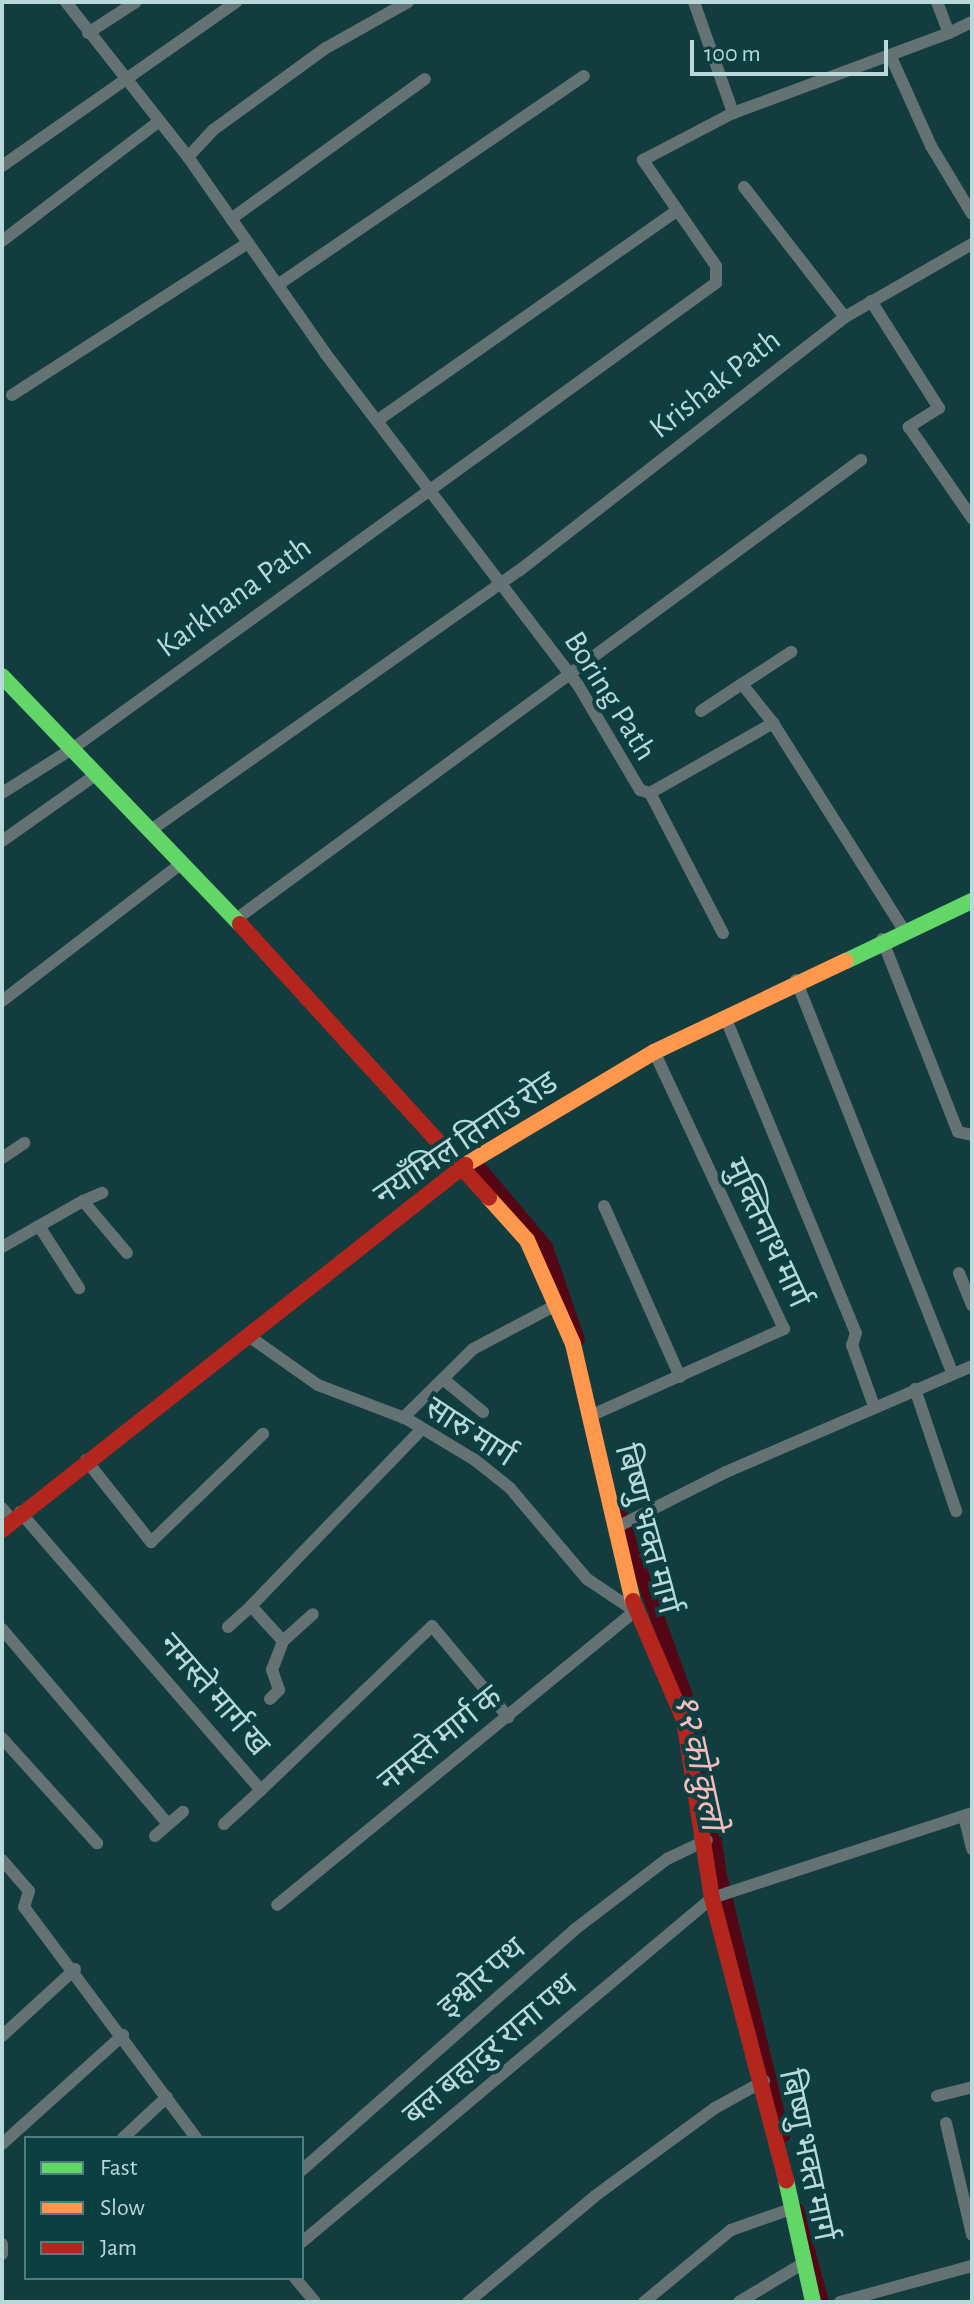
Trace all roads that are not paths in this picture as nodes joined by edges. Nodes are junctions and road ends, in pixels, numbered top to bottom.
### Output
1 (66, 2) edge
2 (136, 2) edge
3 (236, 2) edge
4 (408, 2) edge
5 (694, 2) edge
6 (937, 2) edge
7 (972, 22) edge
8 (88, 33) junction
9 (949, 33) junction
10 (891, 57) junction
11 (584, 76) dead end
12 (425, 79) dead end
13 (126, 82) junction
14 (733, 113) junction
15 (157, 123) junction
16 (188, 157) junction
17 (2, 166) edge
18 (744, 187) dead end
19 (676, 211) junction
20 (972, 214) edge
21 (231, 219) junction
22 (2, 241) edge
23 (248, 243) junction
24 (972, 244) edge
25 (279, 284) junction
26 (871, 301) junction
27 (845, 317) junction
28 (12, 395) dead end
29 (378, 420) junction
30 (861, 460) dead end
31 (427, 489) junction
32 (972, 518) edge
33 (501, 582) junction
34 (791, 652) dead end
35 (2, 676) edge
36 (573, 678) junction
37 (742, 684) junction
38 (701, 711) dead end
39 (773, 723) junction
40 (72, 749) junction
41 (97, 774) junction
42 (2, 793) edge
43 (650, 793) junction
44 (151, 830) junction
45 (2, 841) edge
46 (183, 862) junction
47 (972, 901) edge
48 (235, 920) junction
49 (903, 929) junction
50 (723, 933) dead end
51 (882, 939) junction
52 (796, 980) junction
53 (2, 1001) edge
54 (725, 1017) junction
55 (654, 1052) junction
56 (972, 1135) edge
57 (24, 1143) dead end
58 (2, 1158) edge
59 (462, 1167) junction
60 (102, 1193) dead end
61 (83, 1201) junction
62 (604, 1206) dead end
63 (39, 1226) junction
64 (2, 1247) edge
65 (127, 1253) dead end
66 (959, 1273) dead end
67 (79, 1288) dead end
68 (556, 1305) junction
69 (972, 1306) edge
70 (247, 1335) junction
71 (972, 1366) edge
72 (953, 1374) junction
73 (680, 1377) junction
74 (443, 1379) junction
75 (915, 1389) junction
76 (874, 1406) junction
77 (483, 1412) dead end
78 (595, 1414) junction
79 (403, 1418) junction
80 (422, 1429) junction
81 (263, 1434) dead end
82 (86, 1460) junction
83 (956, 1511) dead end
84 (9, 1518) edge
85 (620, 1525) junction
86 (251, 1606) junction
87 (635, 1611) junction
88 (313, 1614) dead end
89 (228, 1627) dead end
90 (2, 1629) edge
91 (283, 1641) junction
92 (270, 1699) dead end
93 (508, 1717) junction
94 (2, 1738) edge
95 (261, 1790) junction
96 (183, 1812) dead end
97 (968, 1814) edge
98 (168, 1824) junction
99 (224, 1824) dead end
100 (155, 1836) dead end
101 (707, 1840) junction
102 (97, 1843) dead end
103 (972, 1849) edge
104 (2, 1860) edge
105 (712, 1898) junction
106 (277, 1905) dead end
107 (75, 1969) junction
108 (123, 2035) junction
109 (2, 2036) edge
110 (764, 2081) junction
111 (972, 2087) edge
112 (937, 2096) dead end
113 (167, 2097) junction
114 (946, 2123) dead end
115 (125, 2136) edge
116 (195, 2136) edge
117 (2, 2144) edge
118 (304, 2168) edge
119 (788, 2210) junction
120 (972, 2235) edge
121 (304, 2240) edge
122 (2, 2244) edge
123 (2, 2254) edge
124 (802, 2264) junction
125 (972, 2266) edge
126 (296, 2280) edge
127 (311, 2301) edge
128 (468, 2302) edge
129 (644, 2302) edge
130 (739, 2302) edge
131 (813, 2302) edge
132 (840, 2302) edge

1 - 8 street, Boring Path
2 - 8 street
3 - 13 street
4 - 16 street
5 - 14 street
6 - 9 street
7 - 9 street
8 - 13 street, Boring Path
9 - 10 street
10 - 14 street
10 - 20 street
11 - 25 street
12 - 21 street
13 - 15 street, Boring Path
13 - 17 street
14 - 19 street
15 - 16 street, Boring Path
15 - 22 street
16 - 21 street, Boring Path
18 - 27 street
19 - 29 street
19 - 31 street, Karkhana Path
21 - 23 street, Boring Path
23 - 25 street, Boring Path
23 - 28 street
24 - 26 street, Krishak Path
25 - 29 street, Boring Path
26 - 27 street, Krishak Path
26 - 32 street
27 - 33 street, Krishak Path
29 - 31 street, Boring Path
30 - 36 street
31 - 33 street, Boring Path
31 - 40 street, Karkhana Path
33 - 36 street, Boring Path
33 - 44 street, Krishak Path
34 - 37 street
35 - 40 street, बिष्णु भक्त मार्ग
36 - 43 street, Boring Path
36 - 48 street
37 - 38 street
37 - 39 street
39 - 43 street, Boring Path
39 - 49 street
40 - 41 street, बिष्णु भक्त मार्ग
40 - 42 street, Karkhana Path
41 - 44 street, बिष्णु भक्त मार्ग
41 - 45 street
43 - 50 street
44 - 46 street, बिष्णु भक्त मार्ग
46 - 48 street, बिष्णु भक्त मार्ग
46 - 53 street
47 - 49 street, नयाँमिल तिनाउ रोड
48 - 59 street, बिष्णु भक्त मार्ग
49 - 51 street, नयाँमिल तिनाउ रोड
51 - 52 street, नयाँमिल तिनाउ रोड
51 - 56 street
52 - 54 street, नयाँमिल तिनाउ रोड
52 - 72 street
54 - 55 street, नयाँमिल तिनाउ रोड
54 - 76 street
55 - 59 street, नयाँमिल तिनाउ रोड
55 - 73 street, मुक्तिनाथ मार्ग
57 - 58 street
59 - 68 street, बिष्णु भक्त मार्ग
59 - 70 street, नयाँमिल तिनाउ रोड
60 - 61 street
61 - 63 street
61 - 65 street
62 - 73 street
63 - 64 street
63 - 67 street
66 - 69 street
68 - 74 street
68 - 78 street, बिष्णु भक्त मार्ग
70 - 79 street, सारु मार्ग
70 - 82 street, नयाँमिल तिनाउ रोड
71 - 72 street
72 - 75 street
73 - 78 street, मुक्तिनाथ मार्ग
74 - 77 street
74 - 79 street
75 - 76 street
75 - 83 street
76 - 85 street
78 - 85 street, बिष्णु भक्त मार्ग
79 - 80 street, सारु मार्ग
80 - 86 street
80 - 87 street, सारु मार्ग
81 - 82 street
82 - 84 street, नयाँमिल तिनाउ रोड
84 - 95 street, नमस्ते मार्ग ख
85 - 87 street, बिष्णु भक्त मार्ग
86 - 89 street
86 - 91 street
87 - 93 street, नमस्ते मार्ग क
87 - 101 street, बिष्णु भक्त मार्ग
88 - 91 street
90 - 98 street
91 - 92 street
93 - 95 street, नमस्ते मार्ग ख
93 - 106 street, नमस्ते मार्ग क
94 - 102 street
95 - 99 street
96 - 98 street
97 - 103 street
97 - 105 street
98 - 100 street
101 - 105 street, बिष्णु भक्त मार्ग
101 - 118 street, इश्वोर पथ
104 - 107 street
105 - 110 street, बिष्णु भक्त मार्ग
105 - 121 street, बल बहादुर राना पथ
107 - 108 street
107 - 109 street
108 - 113 street
108 - 117 street
110 - 119 street, बिष्णु भक्त मार्ग
110 - 128 street
111 - 112 street
113 - 115 street
113 - 116 street
114 - 120 street
119 - 124 street, बिष्णु भक्त मार्ग
119 - 129 street
122 - 123 street
124 - 130 street
124 - 131 street, बिष्णु भक्त मार्ग
125 - 132 street
126 - 127 street

